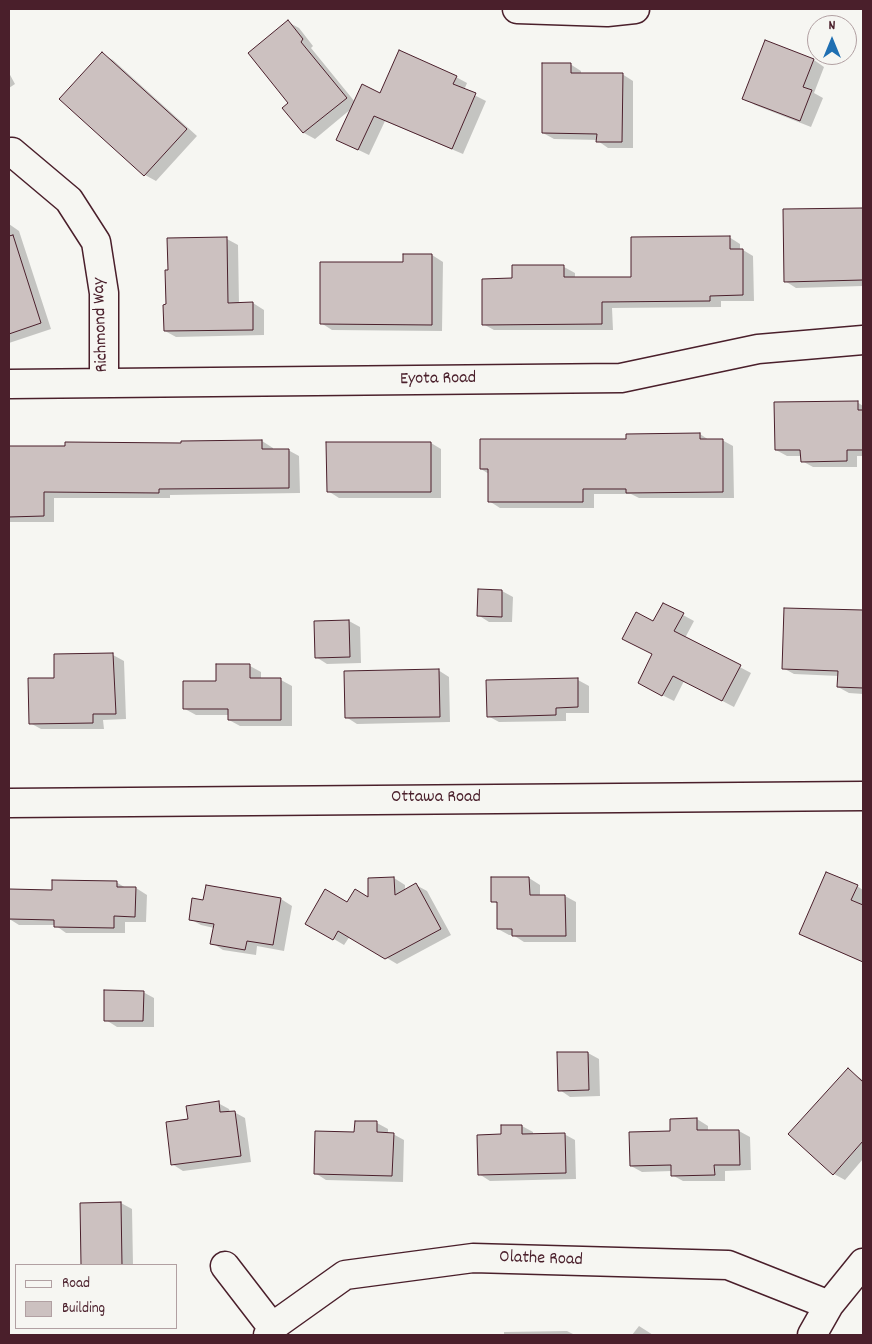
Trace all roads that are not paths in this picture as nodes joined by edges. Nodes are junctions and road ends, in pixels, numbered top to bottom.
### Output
1 (517, 9) edge
2 (635, 9) edge
3 (12, 152) dead end
4 (863, 340) edge
5 (104, 383) junction
6 (9, 384) edge
7 (863, 796) edge
8 (9, 803) edge
9 (863, 1263) edge
10 (225, 1266) dead end
11 (829, 1305) junction
12 (270, 1331) edge
13 (812, 1335) edge

1 - 2 street
3 - 5 street, Richmond Way
4 - 5 street, Eyota Road
5 - 6 street, Eyota Road
7 - 8 street, Ottawa Road
9 - 11 street
10 - 12 street
11 - 12 street, Olathe Road
11 - 13 street

